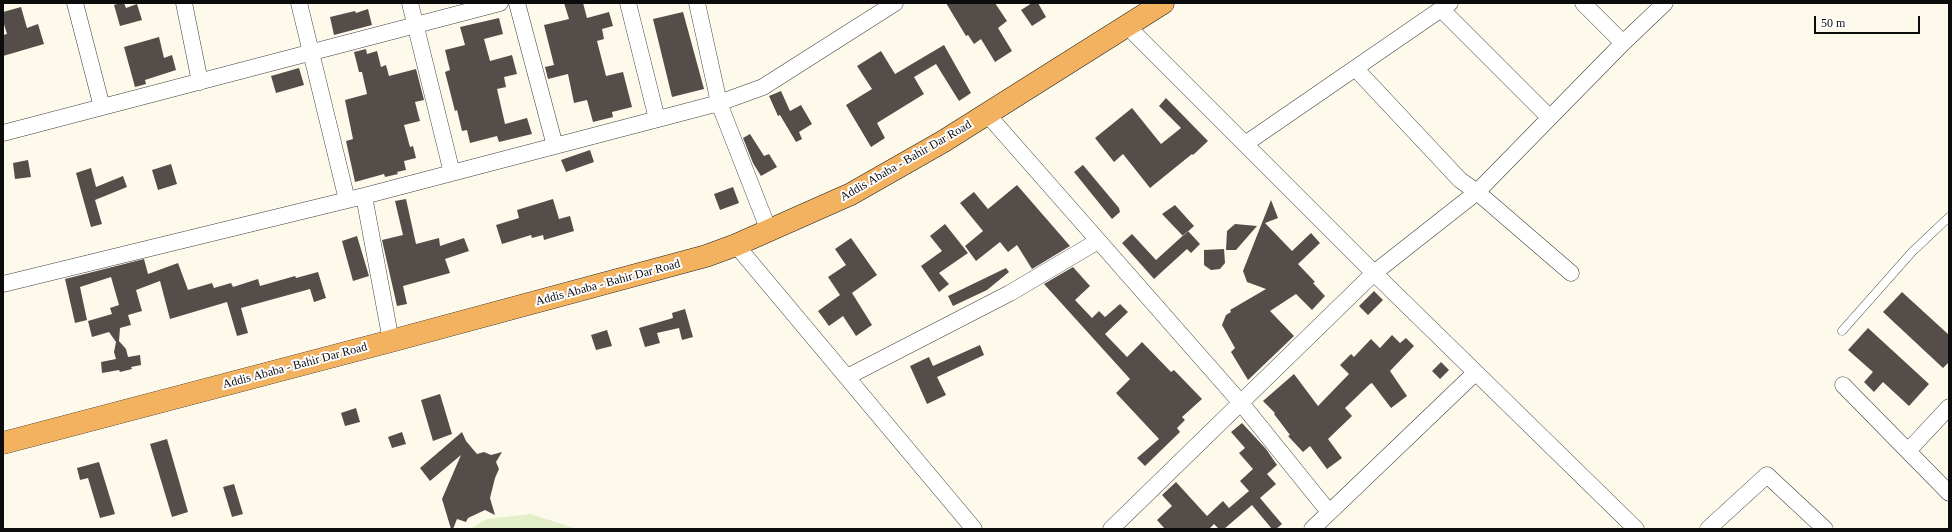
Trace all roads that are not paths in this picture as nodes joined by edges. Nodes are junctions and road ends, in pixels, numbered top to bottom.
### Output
1 (75, 3) edge
2 (184, 3) edge
3 (299, 3) edge
4 (410, 3) edge
5 (500, 3) edge
6 (517, 3) edge
7 (628, 3) edge
8 (697, 3) edge
9 (895, 3) edge
10 (1163, 3) edge
11 (1583, 3) edge
12 (1665, 3) edge
13 (1446, 6) edge
14 (416, 25) junction
15 (1127, 26) junction
16 (1623, 43) junction
17 (311, 52) junction
18 (1356, 69) junction
19 (200, 82) junction
20 (719, 103) junction
21 (102, 107) junction
22 (987, 114) junction
23 (1549, 117) junction
24 (657, 119) junction
25 (3, 133) edge
26 (1245, 144) junction
27 (555, 146) junction
28 (452, 173) junction
29 (1477, 192) junction
30 (364, 196) junction
31 (347, 200) junction
32 (1949, 217) edge
33 (769, 231) junction
34 (1098, 241) junction
35 (736, 245) junction
36 (1374, 273) junction
37 (1571, 273) dead end
38 (3, 284) edge
39 (1842, 331) dead end
40 (391, 341) junction
41 (1475, 372) junction
42 (847, 377) junction
43 (1843, 386) dead end
44 (1240, 403) junction
45 (1949, 407) edge
46 (3, 443) edge
47 (1908, 451) junction
48 (1949, 493) edge
49 (1329, 512) junction
50 (974, 529) edge
51 (1111, 529) edge
52 (1312, 529) edge
53 (1636, 529) edge
54 (1708, 529) edge
55 (1825, 529) edge

1 - 21 street
2 - 19 street
3 - 17 street
4 - 14 street
5 - 14 street
6 - 27 street
7 - 24 street
8 - 20 street
9 - 20 street
10 - 15 highway, Addis Ababa - Bahir Dar Road
11 - 16 street
12 - 16 street
13 - 18 street
13 - 23 street
14 - 17 street
14 - 28 street
15 - 22 highway, Addis Ababa - Bahir Dar Road
15 - 26 street
16 - 23 street
17 - 19 street
17 - 31 street
18 - 26 street
18 - 29 street
19 - 21 street
20 - 24 street
20 - 33 street
21 - 25 street
22 - 33 highway, Addis Ababa - Bahir Dar Road
22 - 34 street
23 - 29 street
24 - 27 street
26 - 36 street
27 - 28 street
28 - 30 street
29 - 36 street
29 - 37 street
30 - 31 street
30 - 40 street
31 - 38 street
32 - 39 lane
33 - 35 highway, Addis Ababa - Bahir Dar Road
34 - 42 street
34 - 44 street
35 - 40 highway, Addis Ababa - Bahir Dar Road
35 - 42 street
36 - 41 street
36 - 44 street
40 - 46 highway, Addis Ababa - Bahir Dar Road
41 - 49 street
41 - 53 street
42 - 50 street
43 - 47 street
44 - 49 street
44 - 51 street
45 - 47 street
47 - 48 street
49 - 52 street
54 - 55 street

